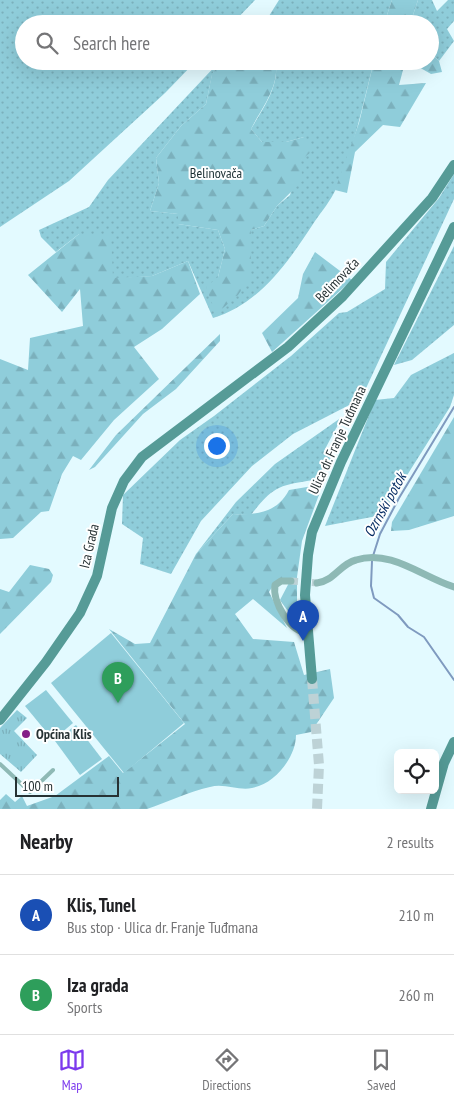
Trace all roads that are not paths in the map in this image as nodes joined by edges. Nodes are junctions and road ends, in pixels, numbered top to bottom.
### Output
1 (454, 165) edge
2 (454, 227) edge
3 (222, 397) joint
4 (291, 580) tunnel mouth
5 (317, 583) tunnel mouth
6 (454, 587) edge
7 (308, 633) junction
8 (312, 679) tunnel mouth
9 (0, 720) edge
10 (451, 746) edge
11 (0, 764) edge
12 (53, 770) dead end
13 (431, 809) edge

1 - 3 street, Belimovača
2 - 7 street, Ulica dr. Franje Tuđmana
3 - 9 street, Iza Grada
4 - 7 street
5 - 6 street
7 - 8 street, Ulica dr. Franje Tuđmana
10 - 13 street
11 - 12 lane

